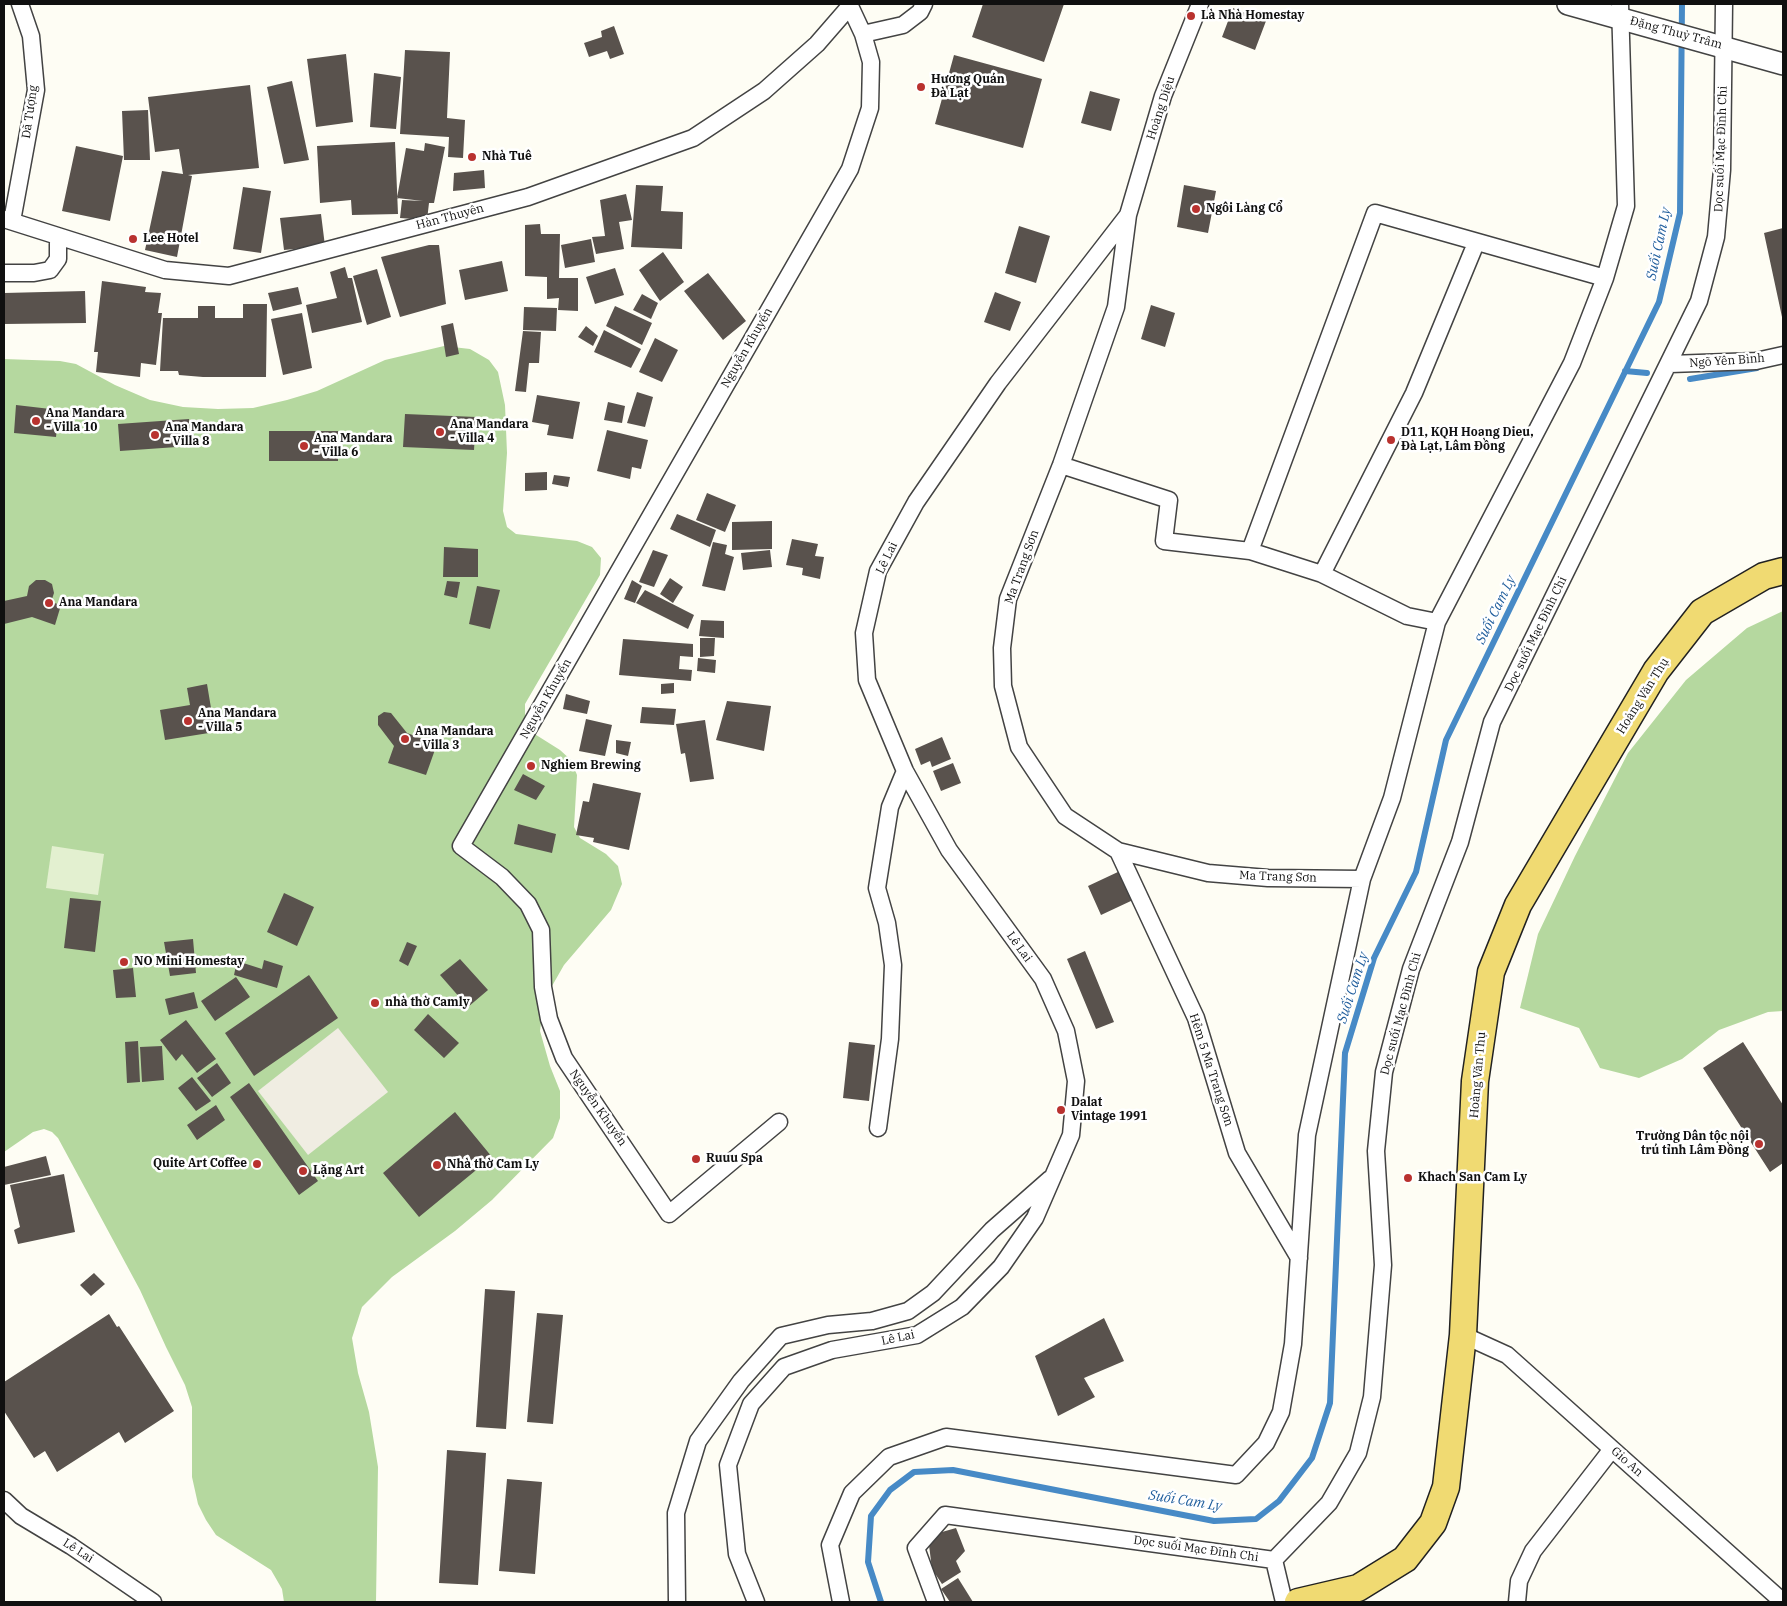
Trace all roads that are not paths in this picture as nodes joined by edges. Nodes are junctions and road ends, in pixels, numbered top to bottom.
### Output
1 (20, 4) edge
2 (924, 4) edge
3 (1200, 4) edge
4 (1568, 4) edge
5 (1724, 4) edge
6 (850, 5) edge
7 (1620, 11) edge
8 (863, 34) junction
9 (1724, 46) junction
10 (1783, 64) edge
11 (1128, 215) junction
12 (8, 220) edge
13 (58, 238) junction
14 (1476, 242) junction
15 (4, 273) edge
16 (1605, 278) junction
17 (1783, 355) edge
18 (1670, 364) junction
19 (1061, 465) junction
20 (1250, 551) junction
21 (1783, 571) edge
22 (1322, 574) junction
23 (1437, 622) junction
24 (905, 771) junction
25 (1118, 850) junction
26 (1362, 879) junction
27 (779, 1122) dead end
28 (878, 1128) dead end
29 (1055, 1175) junction
30 (1299, 1258) junction
31 (1463, 1335) junction
32 (1612, 1449) junction
33 (4, 1500) edge
34 (1274, 1560) junction
35 (153, 1602) edge
36 (677, 1602) edge
37 (756, 1602) edge
38 (841, 1602) edge
39 (936, 1602) edge
40 (1284, 1602) edge
41 (1298, 1602) edge
42 (1517, 1602) edge
43 (1783, 1602) edge

1 - 12 street, Dã Tượng
2 - 8 street
3 - 11 street, Hoàng Diệu
4 - 7 street, Đặng Thuỳ Trâm
5 - 9 street, Dọc suối Mạc Đĩnh Chi
6 - 8 street
6 - 13 street, Hàn Thuyên
7 - 9 street, Đặng Thuỳ Trâm
7 - 16 street
8 - 27 street, Nguyễn Khuyến
9 - 10 street, Đặng Thuỳ Trâm
9 - 18 street, Dọc suối Mạc Đĩnh Chi
11 - 19 street, Ma Trang Sơn
11 - 24 street, Lê Lai
12 - 13 street, Hàn Thuyên
13 - 15 street
14 - 16 street
14 - 20 street
14 - 22 street
16 - 23 street
17 - 18 street, Ngõ Yên Bình
18 - 34 street, Dọc suối Mạc Đĩnh Chi
19 - 20 street
19 - 25 street, Ma Trang Sơn
20 - 22 street
21 - 31 main road, Hoàng Văn Thụ
22 - 23 street
23 - 26 street
24 - 28 street
24 - 29 street, Lê Lai
25 - 26 street, Ma Trang Sơn
25 - 30 street, Hẻm 5 Ma Trang Sơn
26 - 30 street
29 - 36 street
29 - 37 street, Lê Lai
30 - 38 street
31 - 32 street, Gio An
31 - 41 main road, Hoàng Văn Thụ
32 - 42 street
32 - 43 street, Gio An
33 - 35 street, Lê Lai
34 - 39 street, Dọc suối Mạc Đĩnh Chi
34 - 40 street

